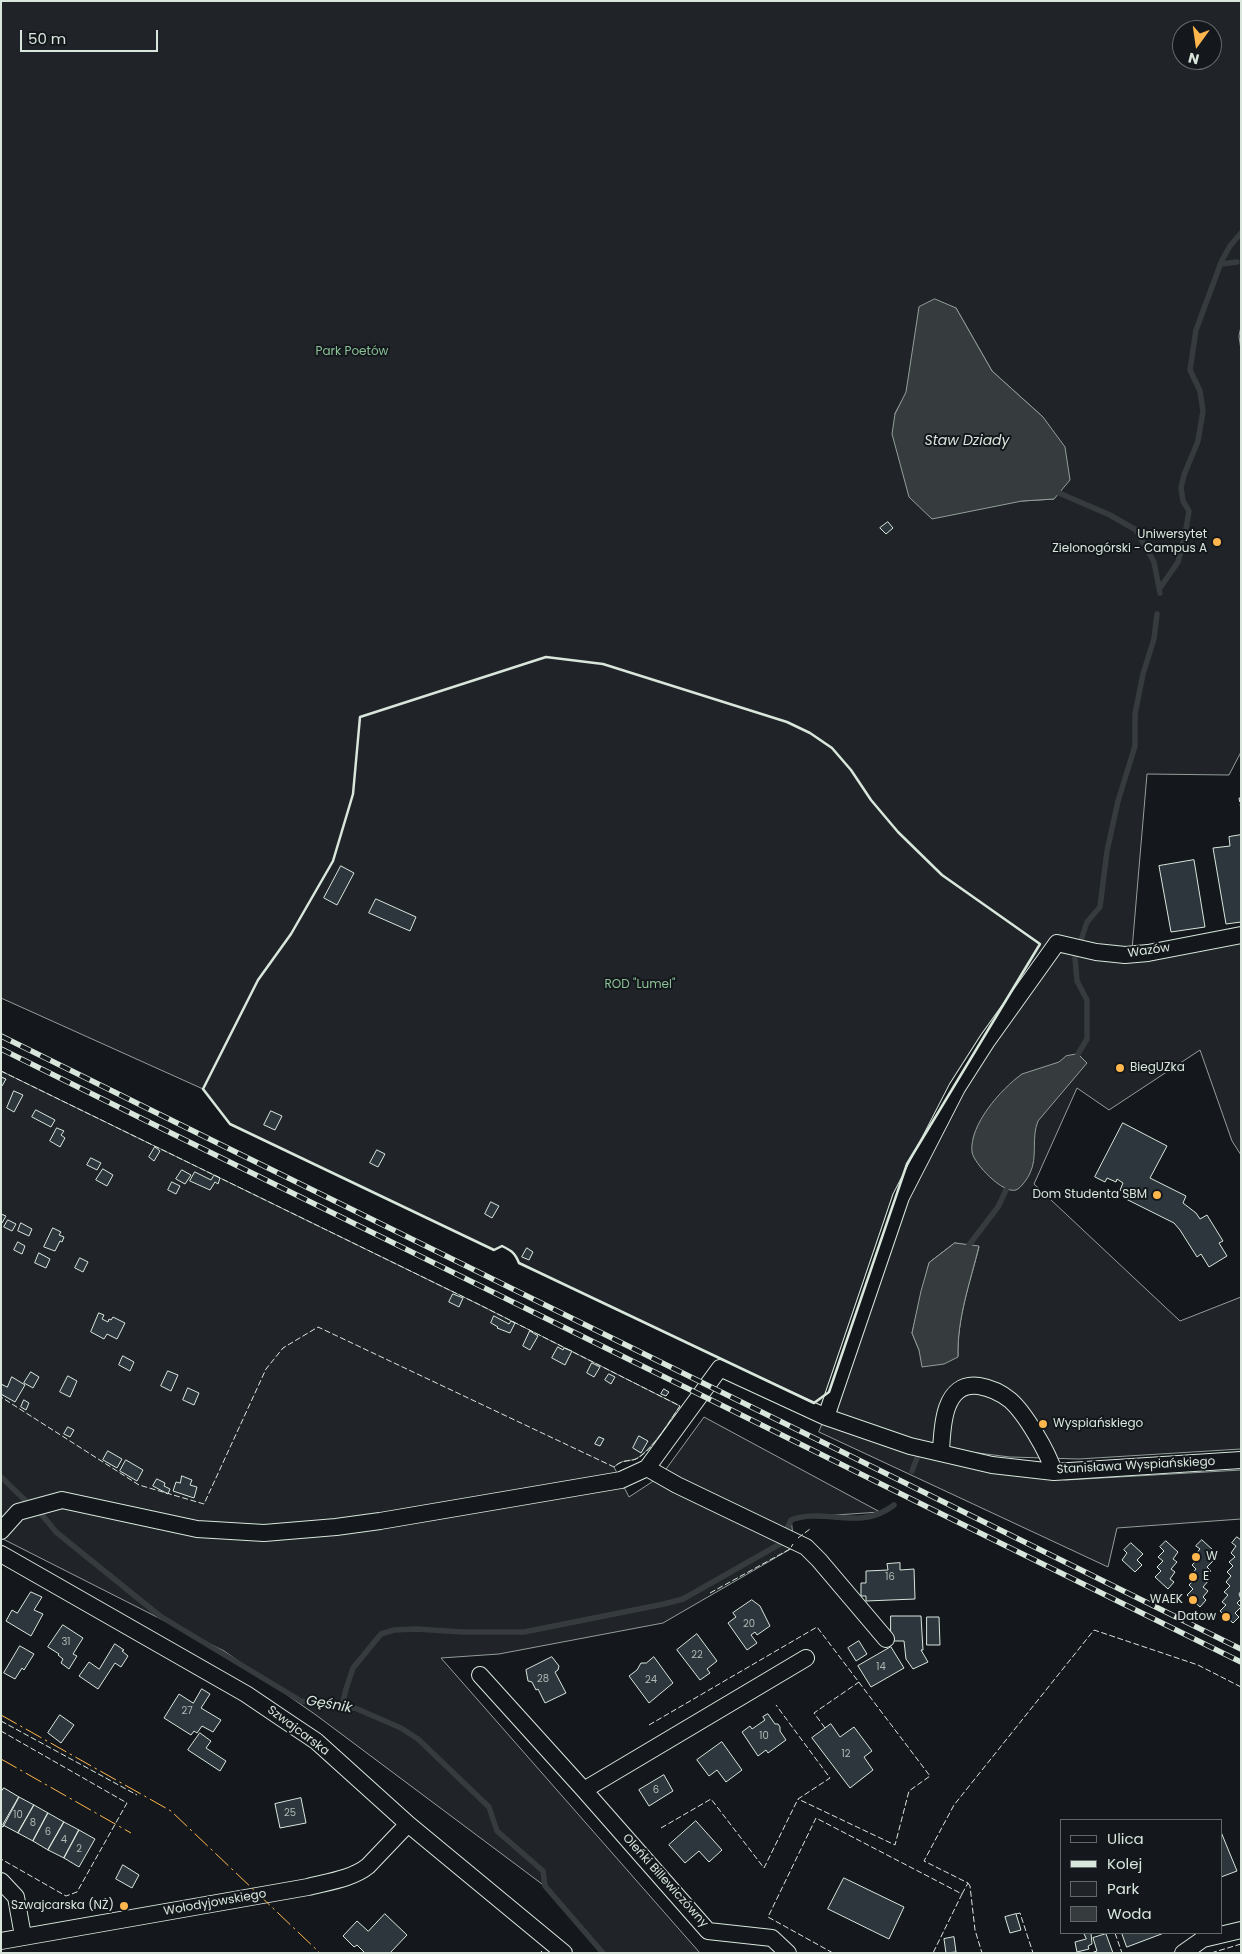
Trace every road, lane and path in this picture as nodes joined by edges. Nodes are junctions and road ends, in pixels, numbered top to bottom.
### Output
1 (1241, 935) edge
2 (826, 1417) junction
3 (942, 1453) junction
4 (1241, 1460) edge
5 (647, 1468) junction
6 (1054, 1472) junction
7 (1, 1531) edge
8 (1, 1554) edge
9 (886, 1639) dead end
10 (806, 1658) dead end
11 (480, 1675) dead end
12 (584, 1790) junction
13 (408, 1824) junction
14 (1, 1881) edge
15 (1241, 1930) edge
16 (23, 1936) junction
17 (1, 1940) edge
18 (564, 1953) edge
19 (788, 1953) edge
20 (1184, 1953) edge

1 - 2 street, Wazów
2 - 3 street, Stanisława Wyspiańskiego
2 - 5 street, Stanisława Wyspiańskiego
3 - 6 street, Stanisława Wyspiańskiego
3 - 6 street
4 - 6 street, Stanisława Wyspiańskiego
5 - 7 street
5 - 9 street
8 - 13 street, Szwajcarska
10 - 12 street
11 - 12 street, Oleńki Billewiczówny
12 - 19 street, Oleńki Billewiczówny
13 - 16 street, Wołodyjowskiego
13 - 18 street, Szwajcarska
14 - 16 street
15 - 20 street
16 - 17 street, Wołodyjowskiego

